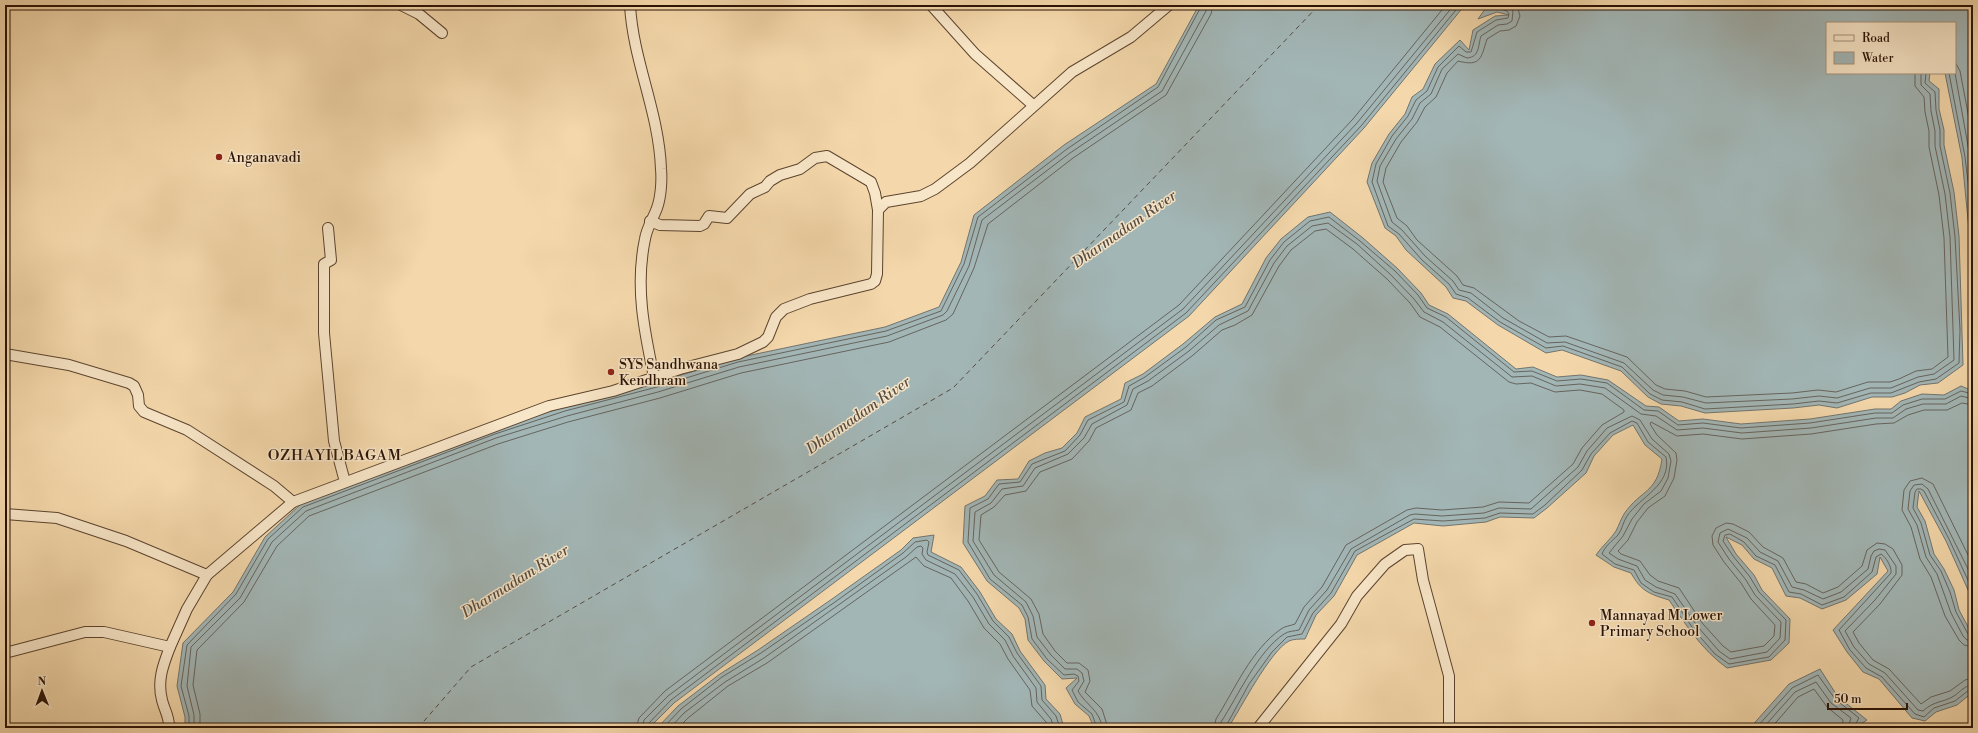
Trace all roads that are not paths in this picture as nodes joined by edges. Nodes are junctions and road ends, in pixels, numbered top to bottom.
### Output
1 (401, 5) edge
2 (630, 5) edge
3 (932, 5) edge
4 (1169, 5) edge
5 (442, 32) dead end
6 (1033, 105) junction
7 (878, 210) junction
8 (650, 221) junction
9 (328, 228) dead end
10 (5, 354) edge
11 (654, 377) junction
12 (345, 482) junction
13 (293, 502) junction
14 (5, 514) edge
15 (207, 575) junction
16 (170, 647) junction
17 (5, 652) edge
18 (169, 728) edge
19 (1258, 728) edge
20 (1449, 728) edge

1 - 5 street
2 - 8 street
3 - 6 street
4 - 6 street
6 - 7 street
7 - 8 street
7 - 11 street
8 - 11 street
9 - 12 street
10 - 13 street
11 - 12 street
12 - 13 street
13 - 15 street
14 - 15 street
15 - 16 street
16 - 17 street
16 - 18 street
19 - 20 street

